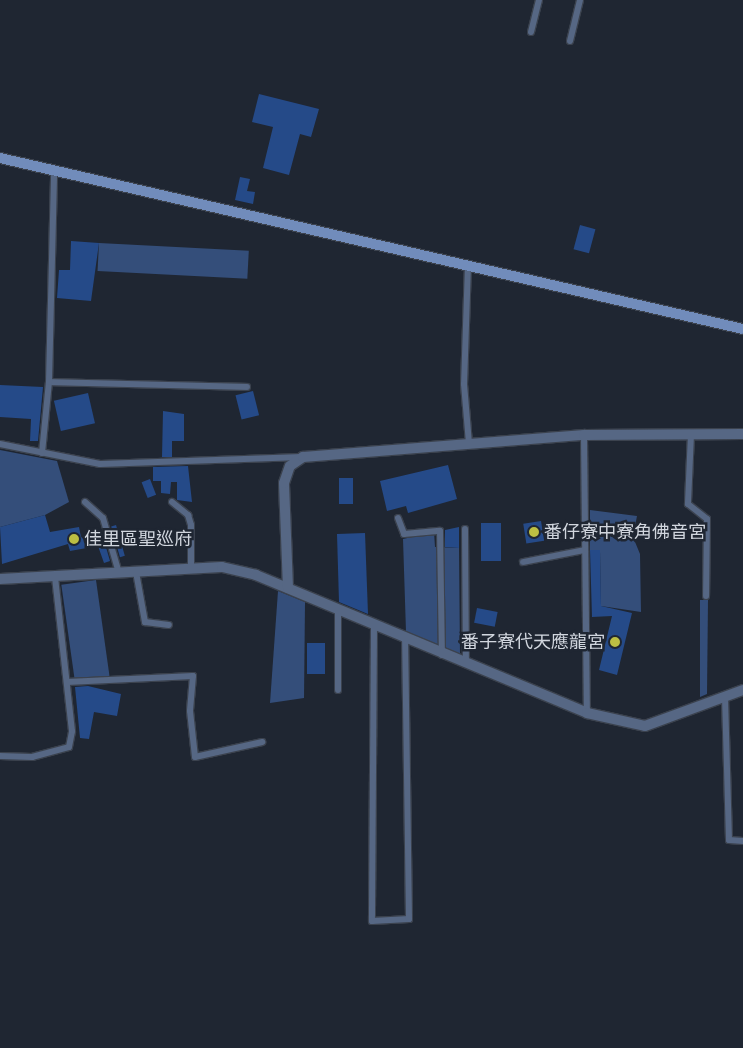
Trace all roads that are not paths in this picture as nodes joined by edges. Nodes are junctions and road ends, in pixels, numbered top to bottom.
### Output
1 (539, 0) edge
2 (580, 0) edge
3 (532, 32) dead end
4 (570, 41) dead end
5 (0, 158) edge
6 (54, 170) junction
7 (468, 263) junction
8 (743, 328) edge
9 (49, 382) junction
10 (247, 387) dead end
11 (691, 434) junction
12 (743, 434) edge
13 (584, 435) junction
14 (469, 443) junction
15 (0, 444) edge
16 (42, 453) junction
17 (303, 457) junction
18 (85, 502) dead end
19 (172, 502) dead end
20 (398, 518) dead end
21 (465, 529) dead end
22 (585, 550) junction
23 (523, 562) dead end
24 (192, 568) junction
25 (136, 572) junction
26 (119, 573) junction
27 (55, 576) junction
28 (0, 579) edge
29 (288, 588) junction
30 (706, 596) dead end
31 (338, 611) junction
32 (169, 625) dead end
33 (374, 626) junction
34 (405, 640) junction
35 (442, 655) junction
36 (466, 664) junction
37 (67, 682) junction
38 (338, 690) dead end
39 (743, 690) edge
40 (725, 697) junction
41 (587, 714) junction
42 (262, 742) dead end
43 (0, 756) edge
44 (743, 841) edge

1 - 3 lane
2 - 4 lane
5 - 6 street
6 - 7 street
6 - 9 lane
7 - 8 street
7 - 14 lane
9 - 10 lane
9 - 16 lane
11 - 12 street
11 - 13 street
11 - 30 lane
13 - 14 street
13 - 22 lane
14 - 17 street
15 - 16 lane
16 - 17 lane
17 - 29 street
18 - 26 lane
19 - 24 lane
20 - 35 lane
21 - 36 lane
22 - 23 lane
22 - 41 lane
24 - 25 street
24 - 29 street
25 - 26 street
25 - 32 lane
26 - 27 street
27 - 28 street
27 - 37 lane
29 - 31 street
31 - 33 street
31 - 38 lane
33 - 34 street
33 - 34 lane
34 - 35 street
35 - 36 street
36 - 41 street
37 - 42 lane
37 - 43 lane
39 - 40 street
40 - 41 street
40 - 44 lane

